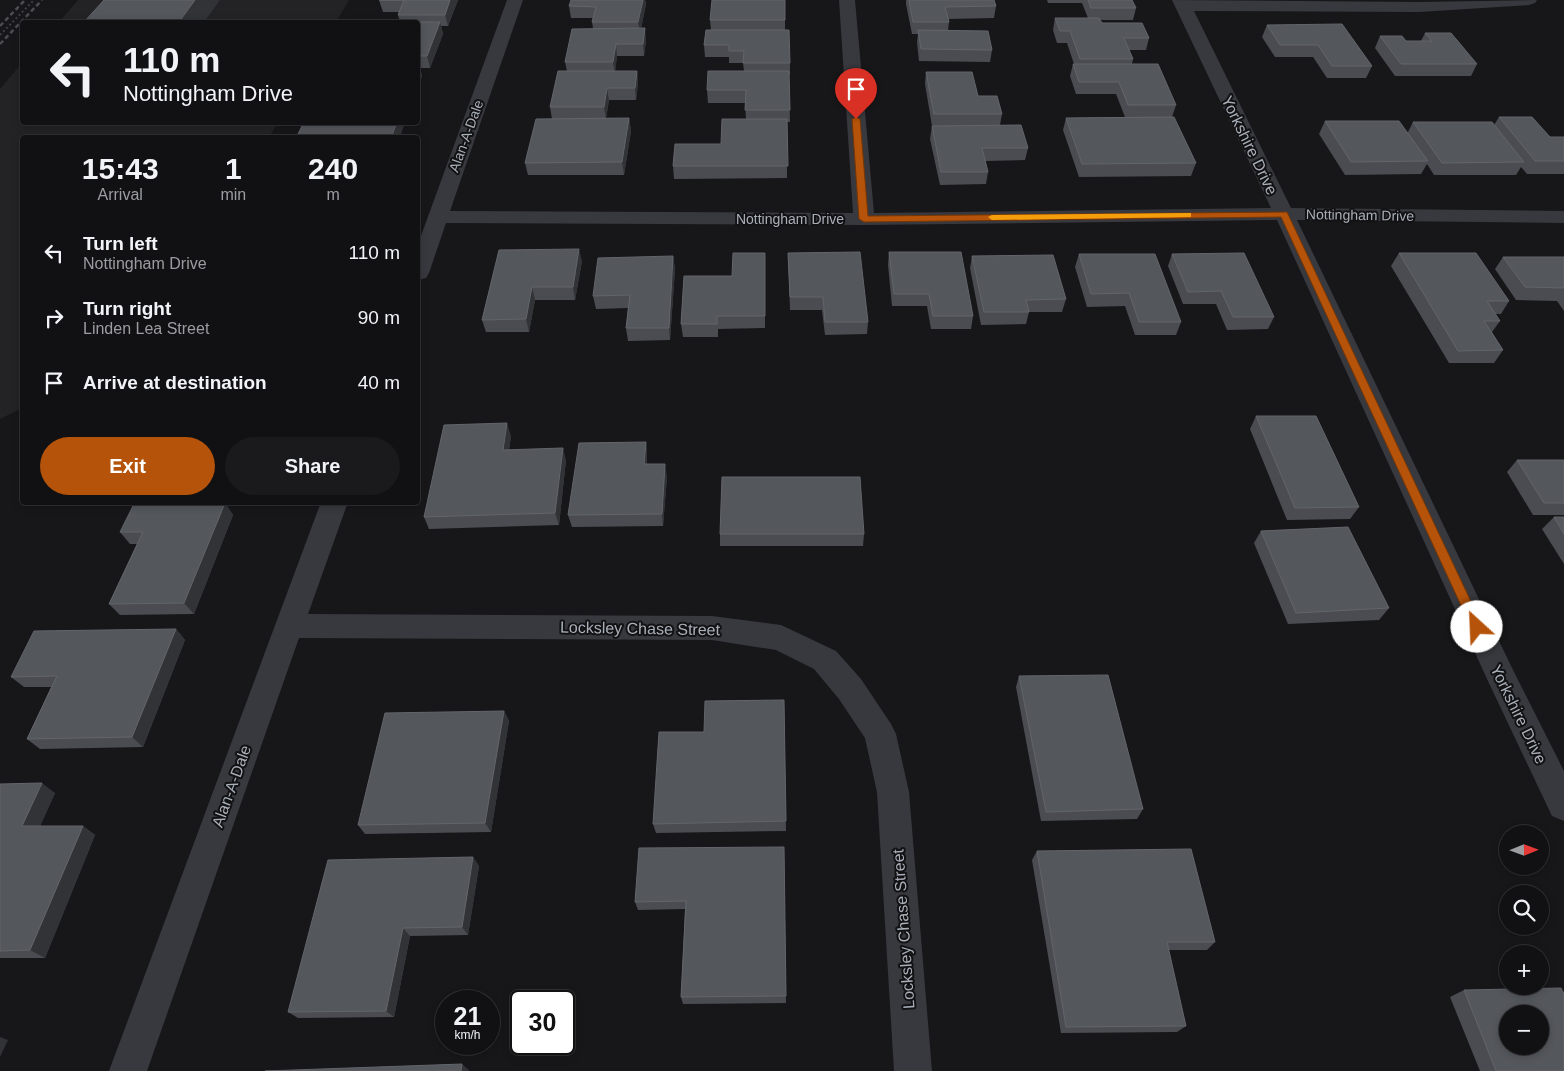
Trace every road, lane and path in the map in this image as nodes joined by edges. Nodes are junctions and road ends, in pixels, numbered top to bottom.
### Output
1 (34, 0) edge
2 (515, 0) edge
3 (846, 0) edge
4 (1529, 0) edge
5 (1182, 3) edge
6 (0, 35) edge
7 (1284, 214) junction
8 (436, 217) junction
9 (1564, 217) edge
10 (864, 219) junction
11 (420, 267) edge
12 (334, 505) edge
13 (288, 626) junction
14 (1564, 805) edge
15 (128, 1071) edge
16 (913, 1071) edge

1 - 6 path
2 - 8 street, Alan-A-Dale
3 - 10 street
4 - 5 street
5 - 7 street, Yorkshire Drive
7 - 9 street, Nottingham Drive
7 - 10 street, Nottingham Drive
7 - 14 street, Yorkshire Drive
8 - 10 street, Nottingham Drive
8 - 11 street, Alan-A-Dale
12 - 13 street, Alan-A-Dale
13 - 15 street, Alan-A-Dale
13 - 16 street, Locksley Chase Street

